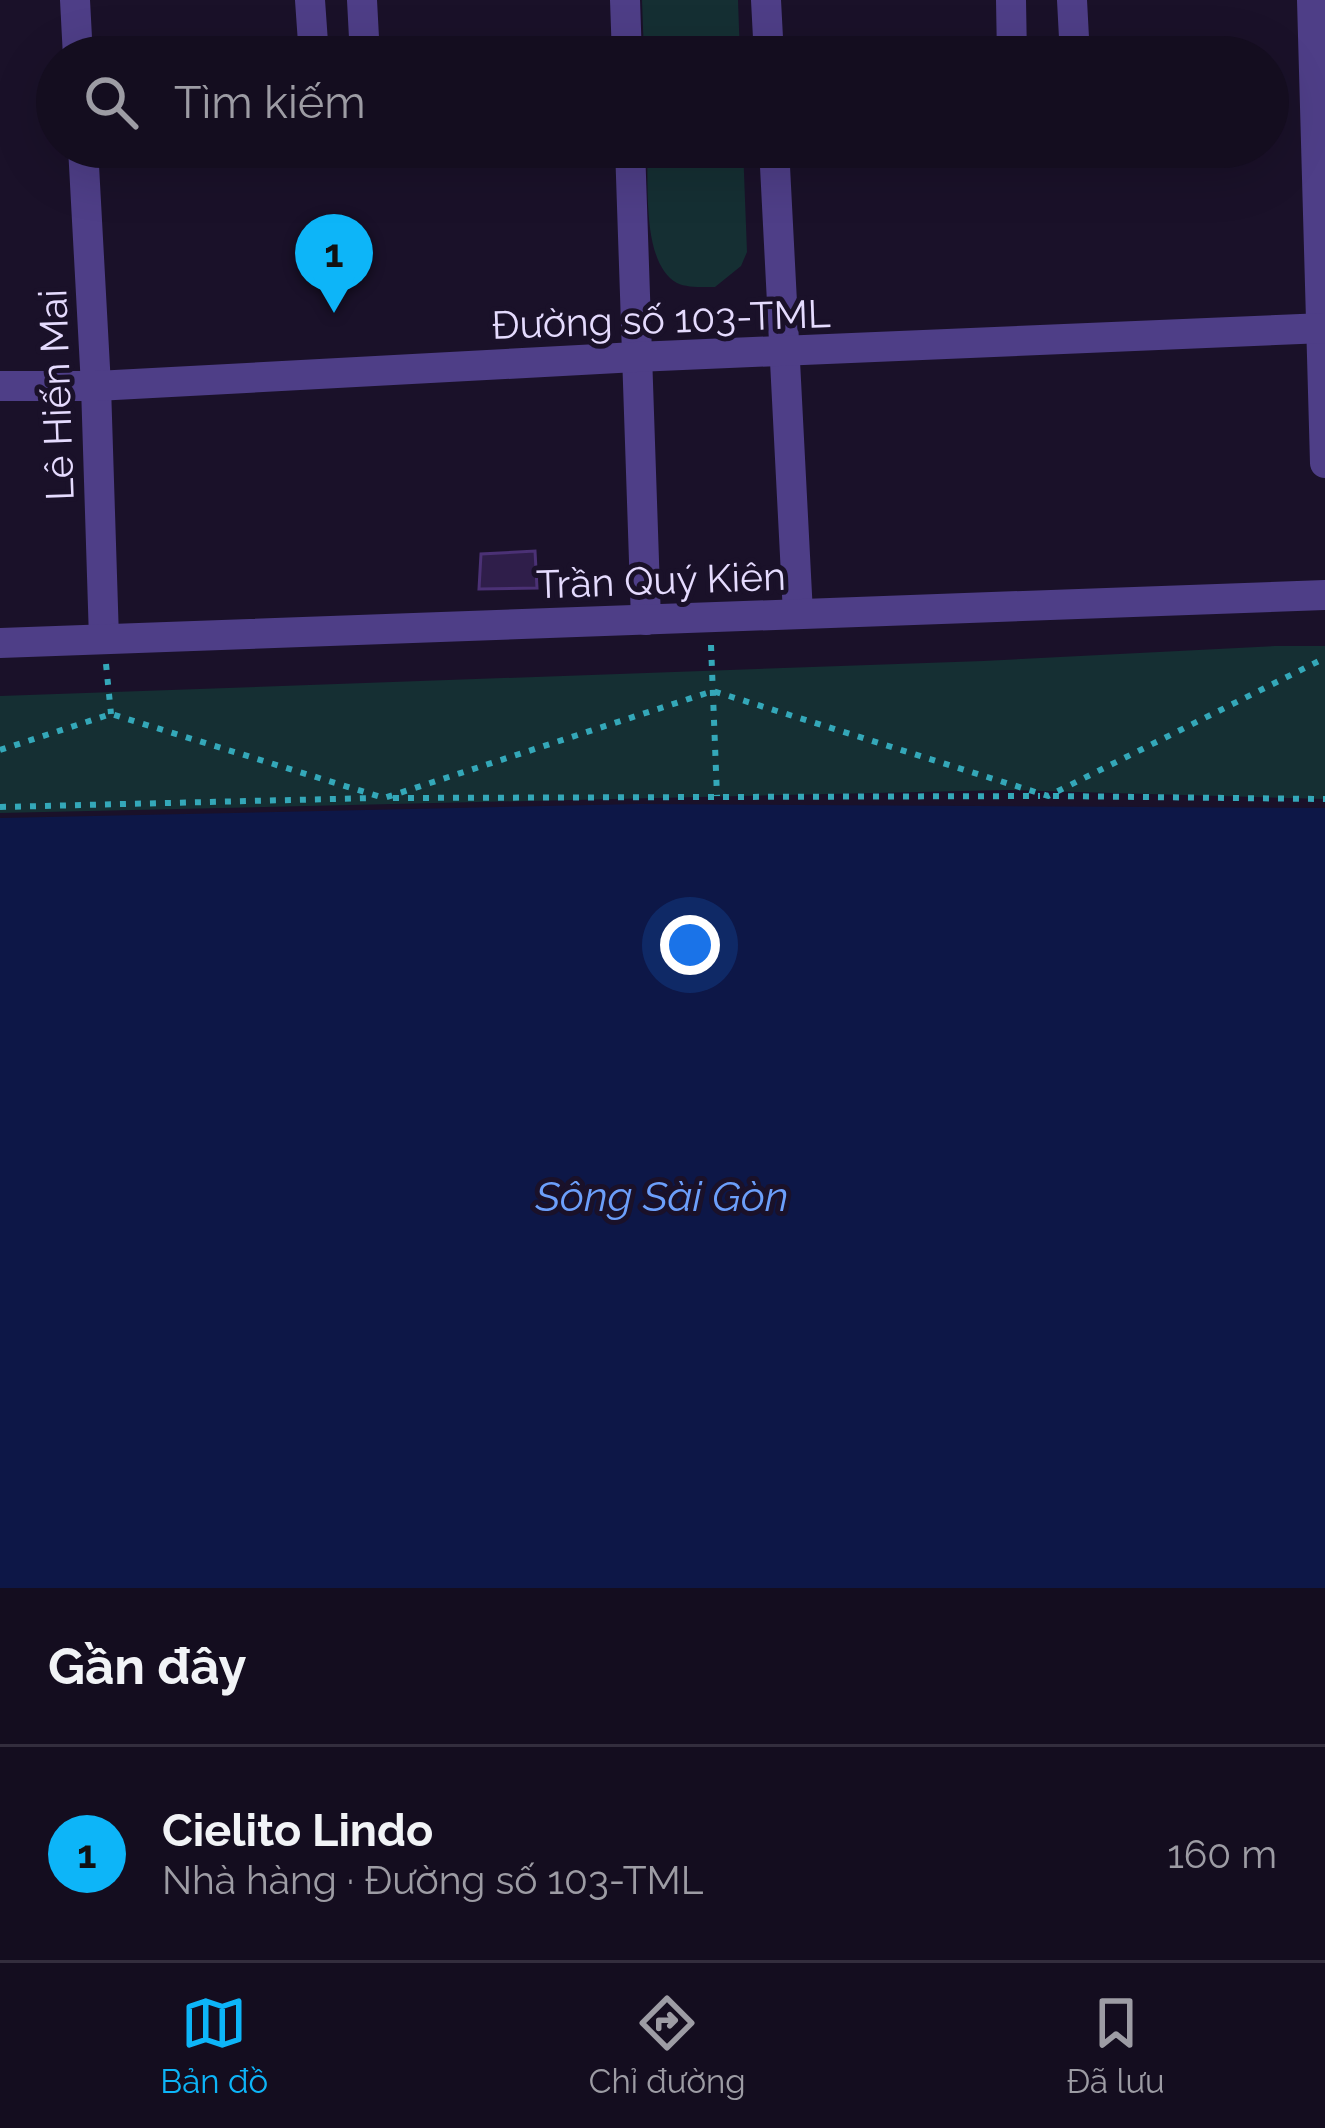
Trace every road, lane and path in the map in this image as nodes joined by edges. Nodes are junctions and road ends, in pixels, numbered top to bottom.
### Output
1 (75, 0) edge
2 (310, 0) edge
3 (362, 0) edge
4 (626, 0) edge
5 (766, 0) edge
6 (1011, 0) edge
7 (1072, 0) edge
8 (1312, 0) edge
9 (77, 36) edge
10 (313, 36) edge
11 (363, 36) edge
12 (627, 36) edge
13 (768, 36) edge
14 (1012, 36) edge
15 (1075, 36) edge
16 (84, 168) edge
17 (631, 168) edge
18 (775, 168) edge
19 (1324, 328) edge
20 (784, 354) junction
21 (636, 358) junction
22 (0, 386) edge
23 (97, 386) junction
24 (1325, 463) edge
25 (1325, 595) edge
26 (798, 614) junction
27 (710, 617) junction
28 (646, 620) junction
29 (104, 639) junction
30 (0, 643) edge
31 (1325, 658) edge
32 (713, 691) junction
33 (111, 714) junction
34 (0, 751) edge
35 (717, 796) junction
36 (1048, 796) junction
37 (384, 798) junction
38 (1325, 799) edge
39 (0, 807) edge

1 - 9 street
2 - 10 street
3 - 11 street
4 - 12 street
5 - 13 street
6 - 14 street
7 - 15 street
8 - 19 street
16 - 23 street, Lê Hiến Mai
17 - 21 street
18 - 20 street
19 - 20 street, Đường số 103-TML
19 - 24 street
20 - 21 street, Đường số 103-TML
20 - 26 street
21 - 23 street, Đường số 103-TML
21 - 28 street
22 - 23 street, Đường số 103-TML
23 - 29 street, Lê Hiến Mai
25 - 26 street, Trần Quý Kiên
26 - 27 street, Trần Quý Kiên
27 - 28 street, Trần Quý Kiên
27 - 32 path
28 - 29 street, Trần Quý Kiên
29 - 30 street, Trần Quý Kiên
29 - 33 path
31 - 36 path
32 - 35 path
32 - 36 path
32 - 37 path
33 - 34 path
33 - 37 path
35 - 36 path
35 - 37 path
36 - 38 path
37 - 39 path

